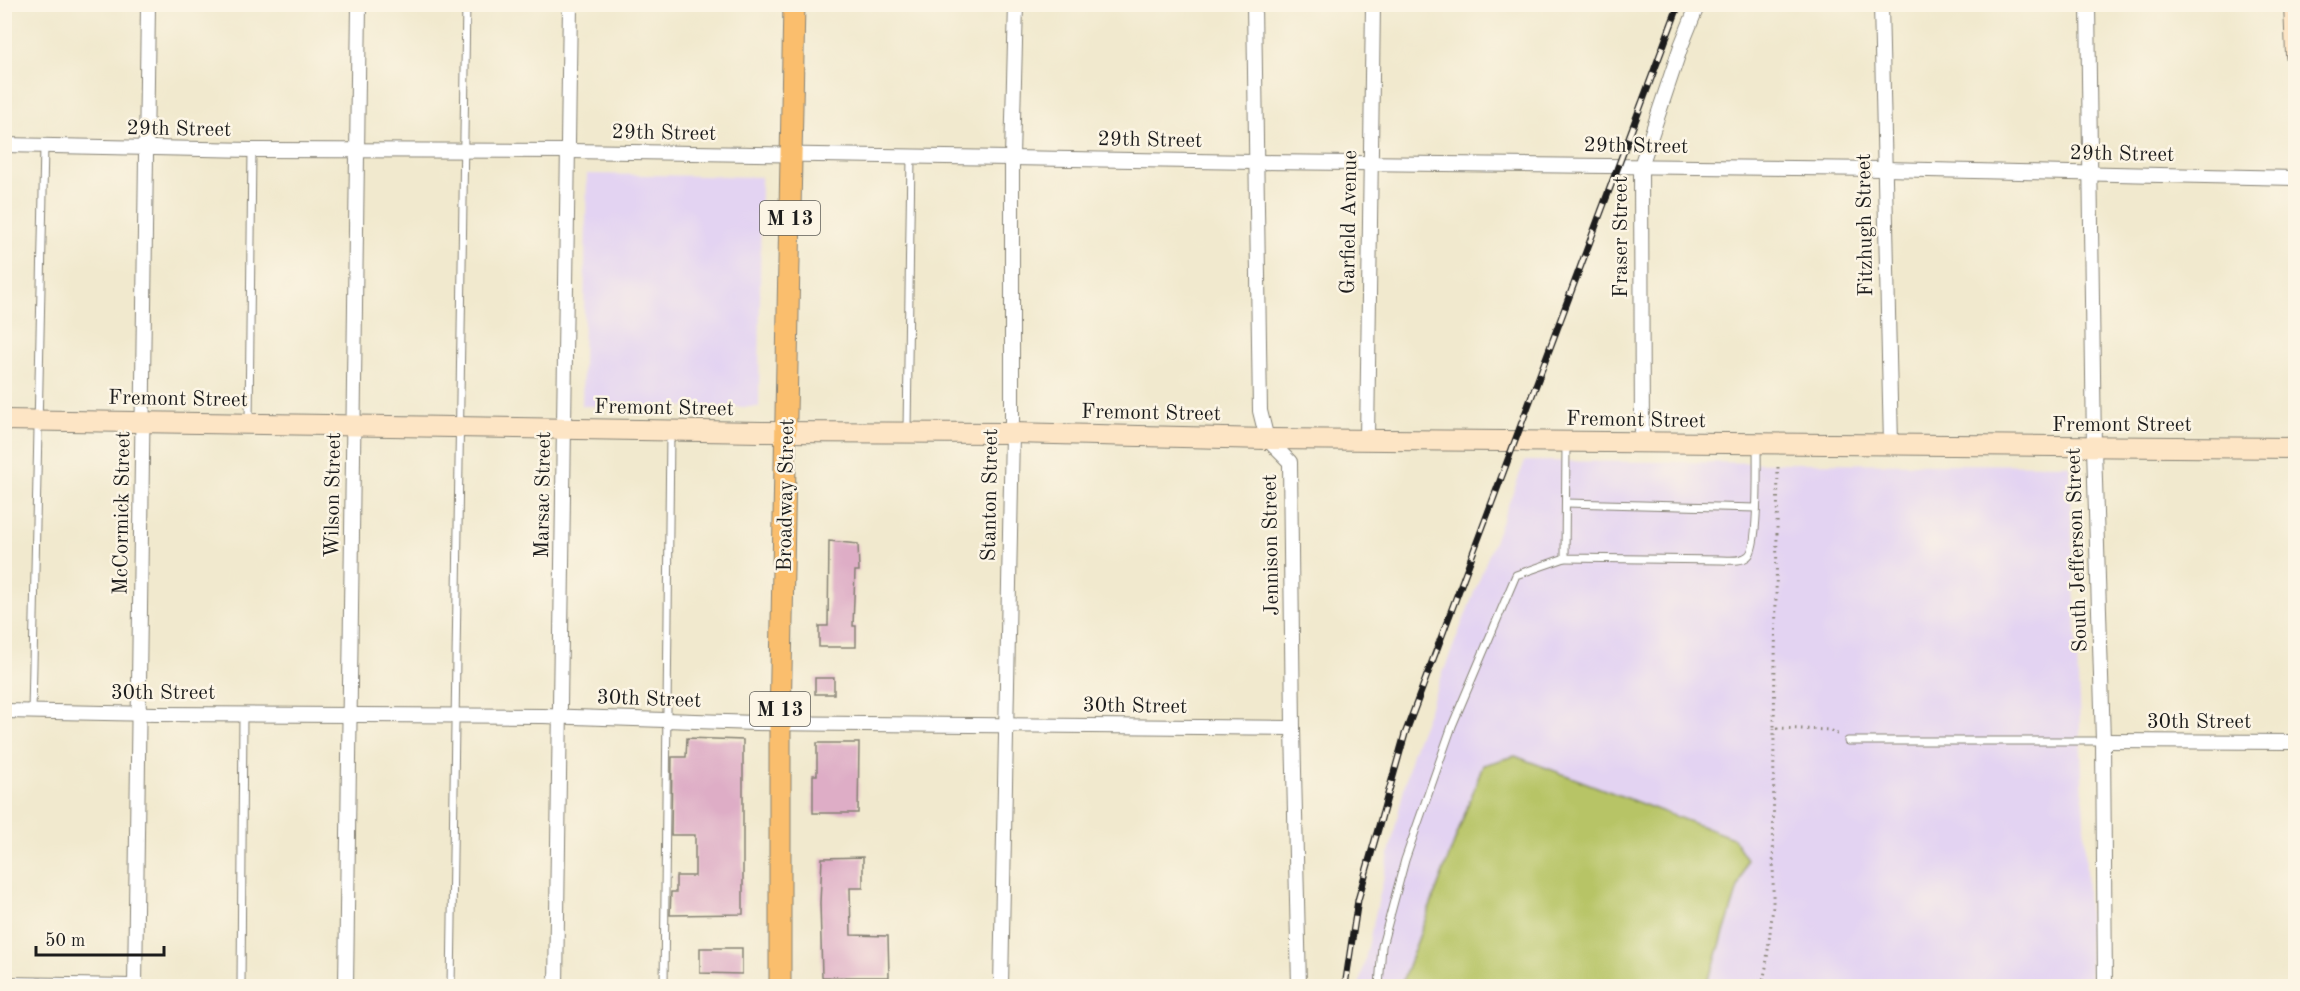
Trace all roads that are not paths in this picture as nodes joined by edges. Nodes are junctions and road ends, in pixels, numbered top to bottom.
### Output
1 (148, 4) edge
2 (359, 4) edge
3 (465, 4) edge
4 (570, 4) edge
5 (794, 4) edge
6 (1016, 4) edge
7 (1254, 4) edge
8 (1373, 4) edge
9 (1698, 4) edge
10 (1881, 4) edge
11 (2088, 4) edge
12 (2294, 4) edge
13 (2295, 55) edge
14 (4, 145) edge
15 (44, 146) junction
16 (147, 148) junction
17 (252, 150) junction
18 (357, 151) junction
19 (465, 151) junction
20 (569, 151) junction
21 (791, 155) junction
22 (911, 157) junction
23 (1012, 157) junction
24 (1255, 162) junction
25 (1370, 162) junction
26 (1641, 166) junction
27 (1884, 169) junction
28 (2091, 173) junction
29 (2295, 178) edge
30 (4, 420) edge
31 (38, 421) junction
32 (143, 422) junction
33 (249, 423) junction
34 (354, 426) junction
35 (460, 428) junction
36 (564, 429) junction
37 (670, 431) junction
38 (786, 432) junction
39 (907, 433) junction
40 (1011, 433) junction
41 (1267, 439) junction
42 (1367, 440) junction
43 (1566, 442) junction
44 (1642, 443) junction
45 (1757, 444) junction
46 (1891, 446) junction
47 (2094, 448) junction
48 (2295, 448) edge
49 (1566, 503) junction
50 (1756, 508) junction
51 (1565, 558) junction
52 (4, 711) edge
53 (32, 712) junction
54 (138, 714) junction
55 (243, 714) junction
56 (350, 715) junction
57 (455, 716) junction
58 (559, 717) junction
59 (666, 720) junction
60 (780, 723) junction
61 (1005, 724) junction
62 (1293, 728) junction
63 (1848, 741) road end
64 (2103, 741) junction
65 (2295, 742) edge
66 (4, 984) edge
67 (134, 987) edge
68 (241, 987) edge
69 (346, 987) edge
70 (451, 987) edge
71 (556, 987) edge
72 (664, 987) edge
73 (780, 987) edge
74 (1001, 987) edge
75 (1299, 987) edge
76 (1379, 987) edge
77 (2105, 987) edge

1 - 16 street, McCormick Street
2 - 18 street, Wilson Street
3 - 19 lane
4 - 20 street, Marsac Street
5 - 21 main road, Broadway Street / M 13
6 - 23 street, Stanton Street
7 - 24 street
8 - 25 street, Garfield Avenue
9 - 26 street, Fraser Street
10 - 27 street, Fitzhugh Street
11 - 28 street, South Jefferson Street
12 - 13 street
14 - 15 street, 29th Street
15 - 16 street, 29th Street
15 - 31 lane
16 - 17 street, 29th Street
16 - 32 street, McCormick Street
17 - 18 street, 29th Street
17 - 33 lane
18 - 19 street, 29th Street
18 - 34 street, Wilson Street
19 - 20 street, 29th Street
19 - 35 lane
20 - 21 street, 29th Street
20 - 36 street, Marsac Street
21 - 22 street, 29th Street
21 - 38 main road, Broadway Street / M 13
22 - 23 street, 29th Street
22 - 39 lane
23 - 24 street, 29th Street
23 - 40 street, Stanton Street
24 - 25 street, 29th Street
24 - 41 street
25 - 26 street, 29th Street
25 - 42 street, Garfield Avenue
26 - 27 street, 29th Street
26 - 44 street, Fraser Street
27 - 28 street, 29th Street
27 - 46 street, Fitzhugh Street
28 - 29 street, 29th Street
28 - 47 street, South Jefferson Street
30 - 31 street, Fremont Street
31 - 32 street, Fremont Street
31 - 53 lane
32 - 33 street, Fremont Street
32 - 54 street, McCormick Street
33 - 34 street, Fremont Street
34 - 35 street, Fremont Street
34 - 56 street, Wilson Street
35 - 36 street, Fremont Street
35 - 57 lane
36 - 37 street, Fremont Street
36 - 58 street, Marsac Street
37 - 38 street, Fremont Street
37 - 59 lane
38 - 39 street, Fremont Street
38 - 60 main road, Broadway Street / M 13
39 - 40 street, Fremont Street
40 - 41 street, Fremont Street
40 - 61 street, Stanton Street
41 - 42 street, Fremont Street
41 - 62 street, Jennison Street
42 - 43 street, Fremont Street
43 - 44 street, Fremont Street
43 - 49 lane
44 - 45 street, Fremont Street
45 - 46 street, Fremont Street
45 - 50 lane
46 - 47 street, Fremont Street
47 - 48 street, Fremont Street
47 - 64 street, South Jefferson Street
49 - 50 lane
49 - 51 lane
50 - 51 lane
51 - 76 lane
52 - 53 street, 30th Street
53 - 54 street, 30th Street
54 - 55 street, 30th Street
54 - 67 street, McCormick Street
55 - 56 street, 30th Street
55 - 68 lane
56 - 57 street, 30th Street
56 - 69 street, Wilson Street
57 - 58 street, 30th Street
57 - 70 lane
58 - 59 street, 30th Street
58 - 71 street, Marsac Street
59 - 60 street, 30th Street
59 - 72 lane
60 - 61 street, 30th Street
60 - 73 main road, Broadway Street / M 13
61 - 62 street, 30th Street
61 - 74 street, Stanton Street
62 - 75 street, Jennison Street
63 - 64 lane
64 - 65 street, 30th Street
64 - 77 street, South Jefferson Street
66 - 67 street

